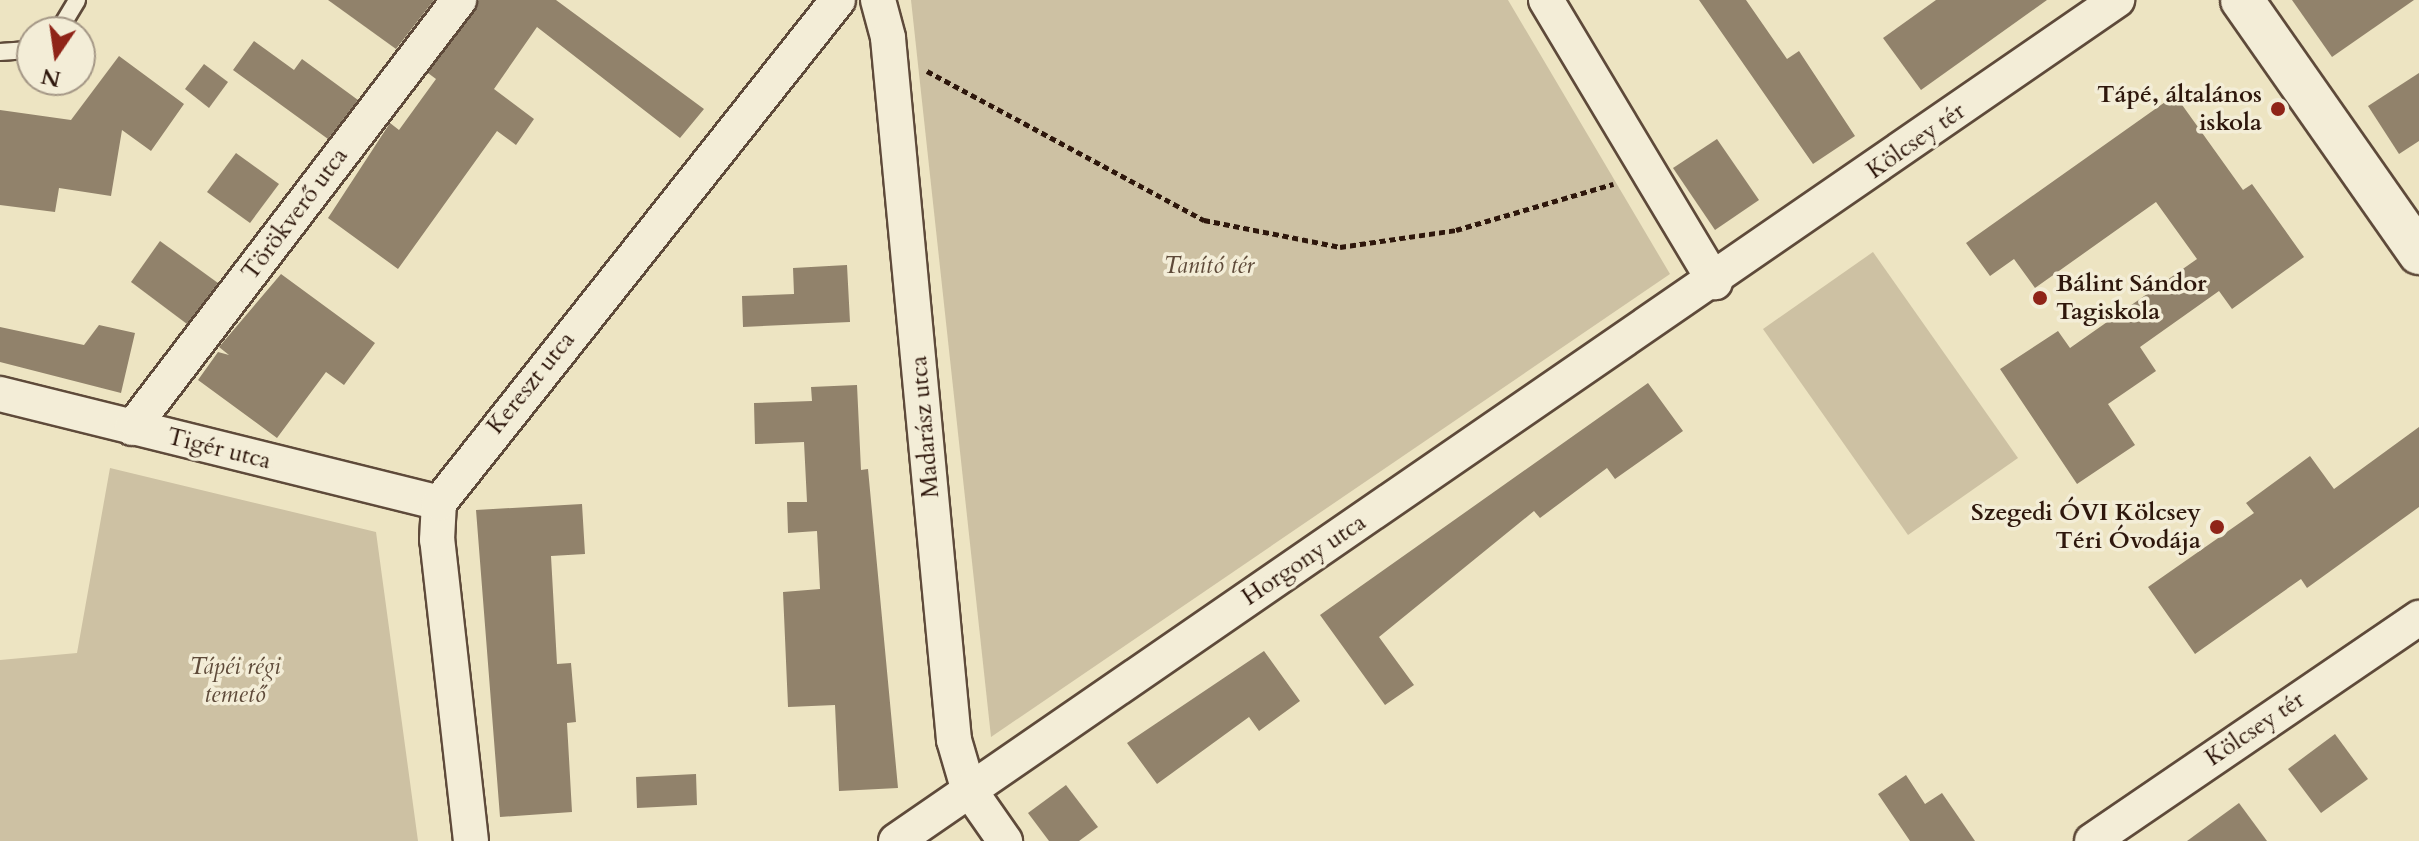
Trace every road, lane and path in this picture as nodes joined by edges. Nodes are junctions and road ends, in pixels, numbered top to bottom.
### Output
1 (459, 0) edge
2 (838, 0) edge
3 (878, 0) edge
4 (1546, 0) edge
5 (2117, 0) edge
6 (2242, 0) edge
7 (888, 38) junction
8 (1648, 173) junction
9 (2419, 253) edge
10 (1715, 282) junction
11 (0, 394) edge
12 (132, 428) junction
13 (439, 503) junction
14 (2419, 618) edge
15 (968, 788) junction
16 (471, 841) edge
17 (896, 841) edge
18 (1005, 841) edge
19 (2092, 841) edge

1 - 12 street, Törökverő utca
2 - 13 street, Kereszt utca
3 - 7 street, Madarász utca
4 - 8 street
5 - 10 street, Kölcsey tér
6 - 9 street
7 - 8 path
7 - 15 street, Madarász utca
8 - 10 street
10 - 15 street, Horgony utca
11 - 12 street, Tigér utca
12 - 13 street, Tigér utca
13 - 16 street
14 - 19 street, Kölcsey tér
15 - 17 street, Horgony utca
15 - 18 street, Madarász utca

